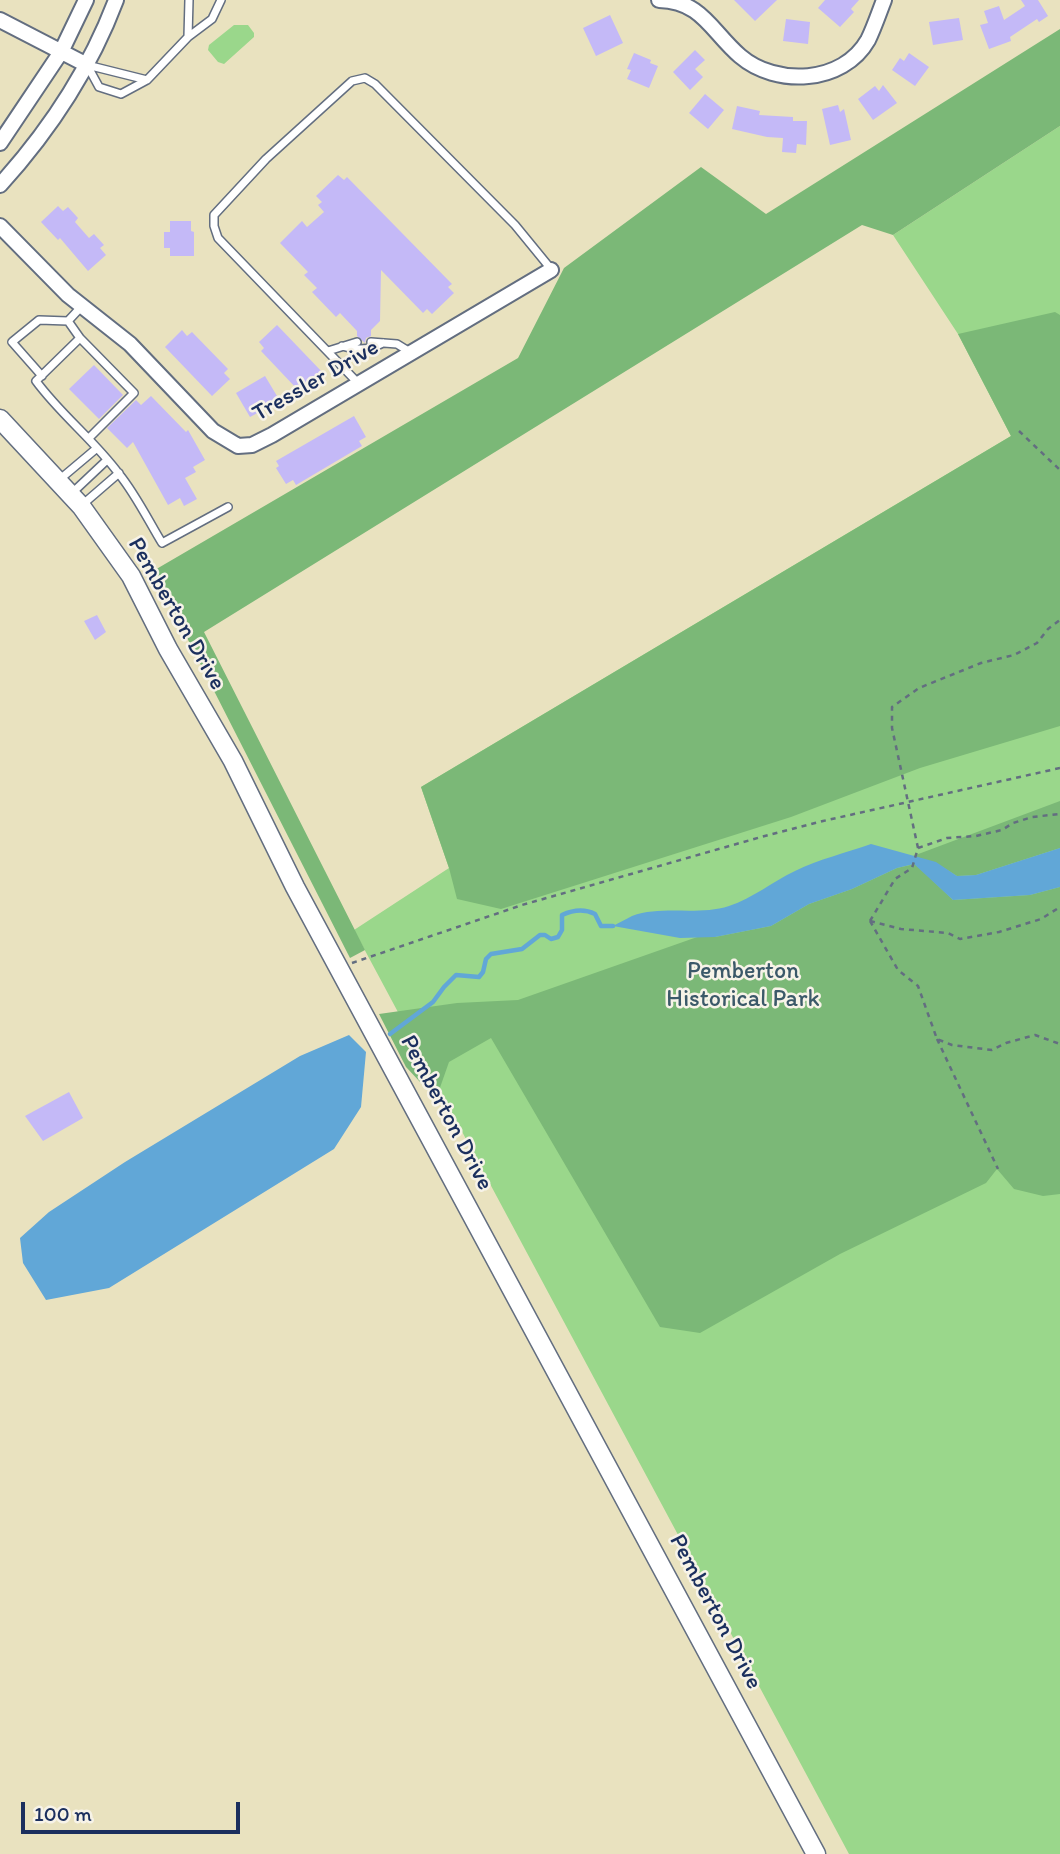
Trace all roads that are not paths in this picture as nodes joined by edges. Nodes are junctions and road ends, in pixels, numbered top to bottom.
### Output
1 (86, 0) edge
2 (116, 0) edge
3 (189, 0) edge
4 (221, 0) edge
5 (884, 0) edge
6 (659, 1) edge
7 (0, 20) edge
8 (188, 37) junction
9 (61, 52) junction
10 (87, 65) junction
11 (148, 80) junction
12 (0, 143) edge
13 (0, 185) edge
14 (0, 226) edge
15 (551, 270) joint
16 (82, 306) junction
17 (68, 321) junction
18 (80, 338) junction
19 (357, 342) dead end
20 (370, 342) dead end
21 (383, 343) junction
22 (342, 346) junction
23 (328, 351) junction
24 (410, 352) junction
25 (42, 376) junction
26 (358, 383) junction
27 (0, 419) edge
28 (89, 438) junction
29 (97, 449) junction
30 (107, 460) junction
31 (119, 473) junction
32 (71, 493) junction
33 (228, 507) dead end
34 (816, 1854) edge

1 - 9 street
2 - 10 street
3 - 8 lane
4 - 8 lane
5 - 6 street
7 - 9 street
8 - 11 lane
9 - 10 street
9 - 12 street
10 - 11 lane
10 - 11 lane
10 - 13 street
14 - 16 street, Tressler Drive
15 - 23 lane
15 - 24 street, Tressler Drive
16 - 17 lane
16 - 26 street, Tressler Drive
17 - 18 lane
17 - 25 lane
18 - 25 lane
18 - 28 lane
19 - 22 lane
20 - 21 lane
21 - 22 lane
21 - 24 lane
22 - 23 lane
23 - 26 lane
24 - 26 street, Tressler Drive
25 - 28 lane
27 - 32 street, Pemberton Drive
28 - 29 lane
29 - 30 lane
29 - 32 lane
30 - 31 lane
30 - 32 lane
31 - 32 lane
31 - 33 lane
32 - 34 street, Pemberton Drive

